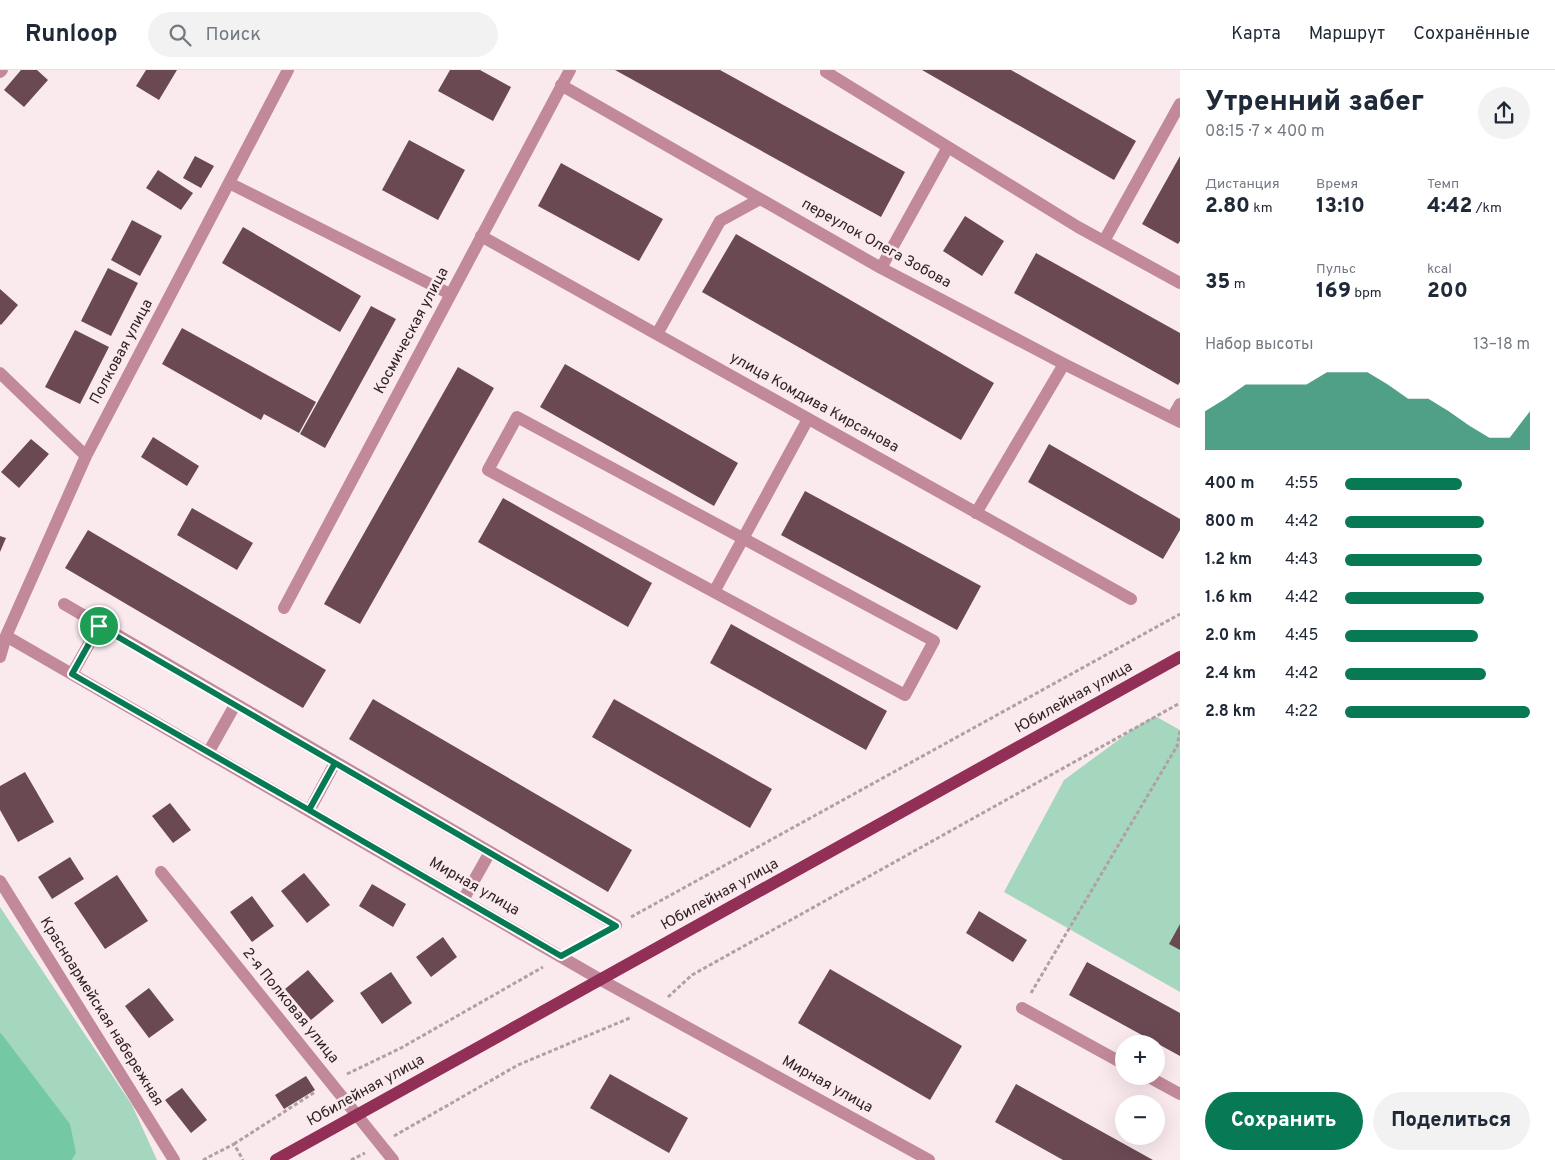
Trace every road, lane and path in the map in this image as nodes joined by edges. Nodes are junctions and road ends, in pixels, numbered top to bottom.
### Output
1 (288, 70) edge
2 (570, 70) edge
3 (827, 70) edge
4 (561, 85) junction
5 (1180, 104) edge
6 (948, 147) junction
7 (229, 183) junction
8 (760, 198) junction
9 (481, 236) junction
10 (1104, 241) junction
11 (881, 268) junction
12 (1180, 283) edge
13 (450, 294) junction
14 (656, 334) junction
15 (1064, 364) junction
16 (0, 373) edge
17 (1180, 404) edge
18 (808, 419) junction
19 (1176, 420) edge
20 (86, 456) junction
21 (976, 513) junction
22 (743, 538) junction
23 (714, 592) junction
24 (1131, 599) dead end
25 (64, 604) dead end
26 (284, 608) dead end
27 (1180, 614) edge
28 (99, 626) junction
29 (6, 636) junction
30 (0, 657) edge
31 (1180, 657) edge
32 (72, 674) junction
33 (1180, 703) edge
34 (235, 705) junction
35 (1180, 731) edge
36 (1179, 747) edge
37 (208, 753) junction
38 (335, 763) junction
39 (309, 810) junction
40 (490, 852) junction
41 (161, 872) dead end
42 (0, 881) edge
43 (462, 900) junction
44 (616, 926) junction
45 (561, 956) junction
46 (601, 980) junction
47 (1022, 1008) joint
48 (655, 1009) junction
49 (1115, 1059) edge
50 (330, 1083) junction
51 (1164, 1085) edge
52 (1180, 1094) edge
53 (356, 1116) junction
54 (234, 1144) junction
55 (380, 1144) junction
56 (174, 1160) edge
57 (203, 1160) edge
58 (243, 1160) edge
59 (276, 1160) edge
60 (351, 1160) edge
61 (393, 1160) edge
62 (929, 1160) edge

1 - 7 street, Полковая улица
2 - 4 street, Космическая улица
3 - 6 street
4 - 8 street, переулок Олега Зобова
4 - 9 street, Космическая улица
5 - 10 street
6 - 10 street
6 - 11 street
7 - 13 street
7 - 20 street, Полковая улица
8 - 11 street, переулок Олега Зобова
8 - 14 street
9 - 13 street, Космическая улица
9 - 14 street, улица Комдива Кирсанова
10 - 12 street
11 - 15 street, переулок Олега Зобова
13 - 26 street, Космическая улица
14 - 18 street, улица Комдива Кирсанова
15 - 19 street, переулок Олега Зобова
15 - 21 street
16 - 20 street
17 - 19 street
18 - 21 street, улица Комдива Кирсанова
18 - 22 street
20 - 29 street, Полковая улица
21 - 24 street, улица Комдива Кирсанова
22 - 23 street
22 - 23 street
22 - 23 street
25 - 28 street
27 - 44 path
28 - 32 street
28 - 34 street
29 - 30 street, Полковая улица
29 - 32 street, Мирная улица
31 - 46 main road, Юбилейная улица
32 - 37 street, Мирная улица
33 - 48 path
34 - 37 street
34 - 38 street
35 - 36 path
36 - 47 path
37 - 39 street, Мирная улица
38 - 39 street
38 - 40 street
39 - 43 street, Мирная улица
40 - 43 street
40 - 44 street
41 - 50 street, 2-я Полковая улица
42 - 56 street, Красноармейская набережная
43 - 45 street, Мирная улица
44 - 45 path
45 - 46 street, Мирная улица
45 - 50 path
46 - 48 street, Мирная улица
46 - 53 main road, Юбилейная улица
47 - 49 street
48 - 55 path
48 - 62 street, Мирная улица
50 - 53 street, 2-я Полковая улица
50 - 54 path
51 - 52 street
53 - 55 street, 2-я Полковая улица
53 - 59 main road, Юбилейная улица
54 - 57 path
54 - 58 path
55 - 60 path
55 - 61 street, 2-я Полковая улица

